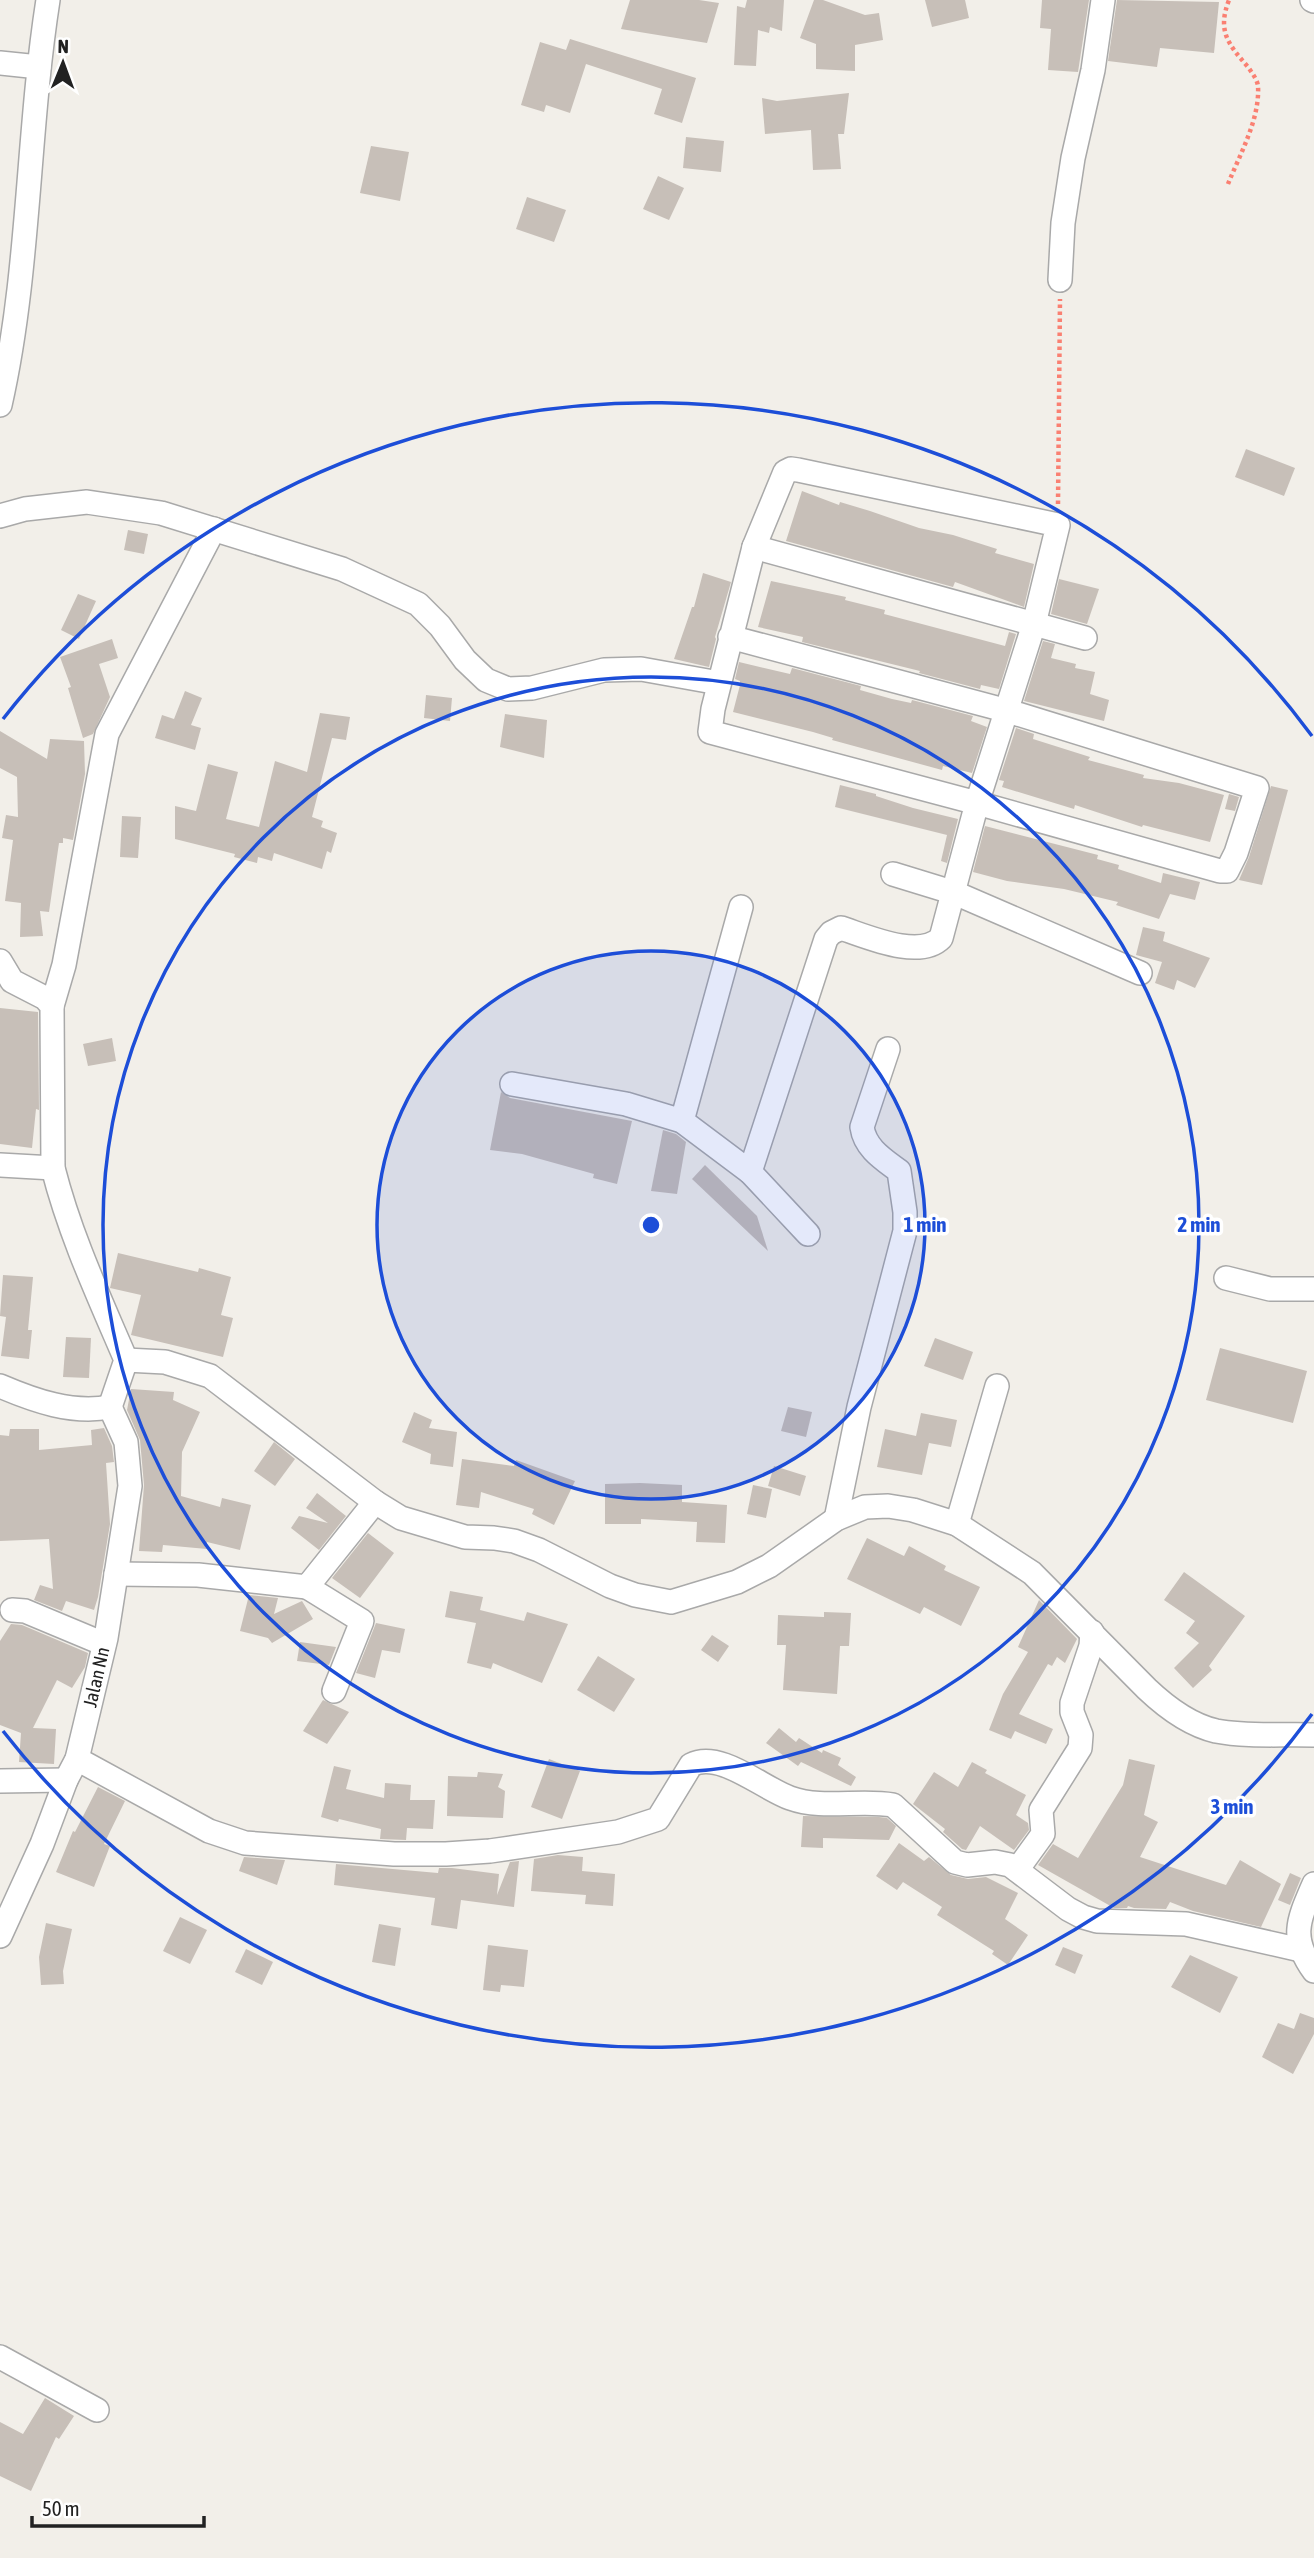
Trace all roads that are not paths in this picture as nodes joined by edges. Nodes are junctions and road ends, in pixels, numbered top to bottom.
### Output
1 (48, 0) edge
2 (1103, 0) edge
3 (0, 63) edge
4 (39, 67) junction
5 (1060, 281) road end
6 (0, 405) edge
7 (0, 516) edge
8 (214, 529) junction
9 (754, 547) junction
10 (1034, 624) junction
11 (730, 637) junction
12 (1085, 638) dead end
13 (719, 683) junction
14 (1008, 710) junction
15 (977, 803) junction
16 (893, 874) dead end
17 (954, 893) junction
18 (741, 907) dead end
19 (0, 961) edge
20 (1140, 974) dead end
21 (52, 1006) junction
22 (888, 1049) dead end
23 (512, 1084) dead end
24 (682, 1121) junction
25 (0, 1165) edge
26 (54, 1168) junction
27 (750, 1172) junction
28 (808, 1234) dead end
29 (1226, 1278) dead end
30 (1314, 1289) edge
31 (126, 1360) junction
32 (0, 1386) edge
33 (997, 1386) dead end
34 (110, 1407) junction
35 (375, 1502) junction
36 (836, 1519) junction
37 (957, 1524) junction
38 (116, 1574) junction
39 (307, 1587) junction
40 (12, 1610) dead end
41 (1093, 1632) junction
42 (104, 1644) junction
43 (334, 1691) dead end
44 (1314, 1735) edge
45 (71, 1770) junction
46 (0, 1781) edge
47 (1017, 1871) junction
48 (1314, 1884) edge
49 (0, 1936) edge
50 (1301, 1950) junction
51 (1314, 1970) edge
52 (0, 2357) edge
53 (97, 2410) dead end

1 - 4 street
2 - 5 street
3 - 4 street
4 - 6 street
7 - 8 street
8 - 13 street
8 - 21 street
9 - 10 street
9 - 10 street
9 - 11 street
10 - 12 street
10 - 14 street
11 - 13 street
11 - 14 street
13 - 15 street
14 - 15 street
14 - 15 street
15 - 17 street
16 - 17 street
17 - 20 street
17 - 27 street
18 - 24 street
19 - 21 street
21 - 26 street
22 - 36 street
23 - 24 street
24 - 27 street
25 - 26 street
26 - 31 street
27 - 28 street
29 - 30 street
31 - 34 street
31 - 35 street
32 - 34 street
33 - 37 street
34 - 38 street, Jalan Nn
35 - 36 street
35 - 39 street
36 - 37 street
37 - 41 street
38 - 39 street
38 - 42 street, Jalan Nn
39 - 43 street
40 - 42 street
41 - 44 street
41 - 47 street
42 - 45 street, Jalan Nn
45 - 46 street
45 - 47 street
45 - 49 street, Jalan Nn
47 - 50 street
48 - 50 street
50 - 51 street
52 - 53 street

